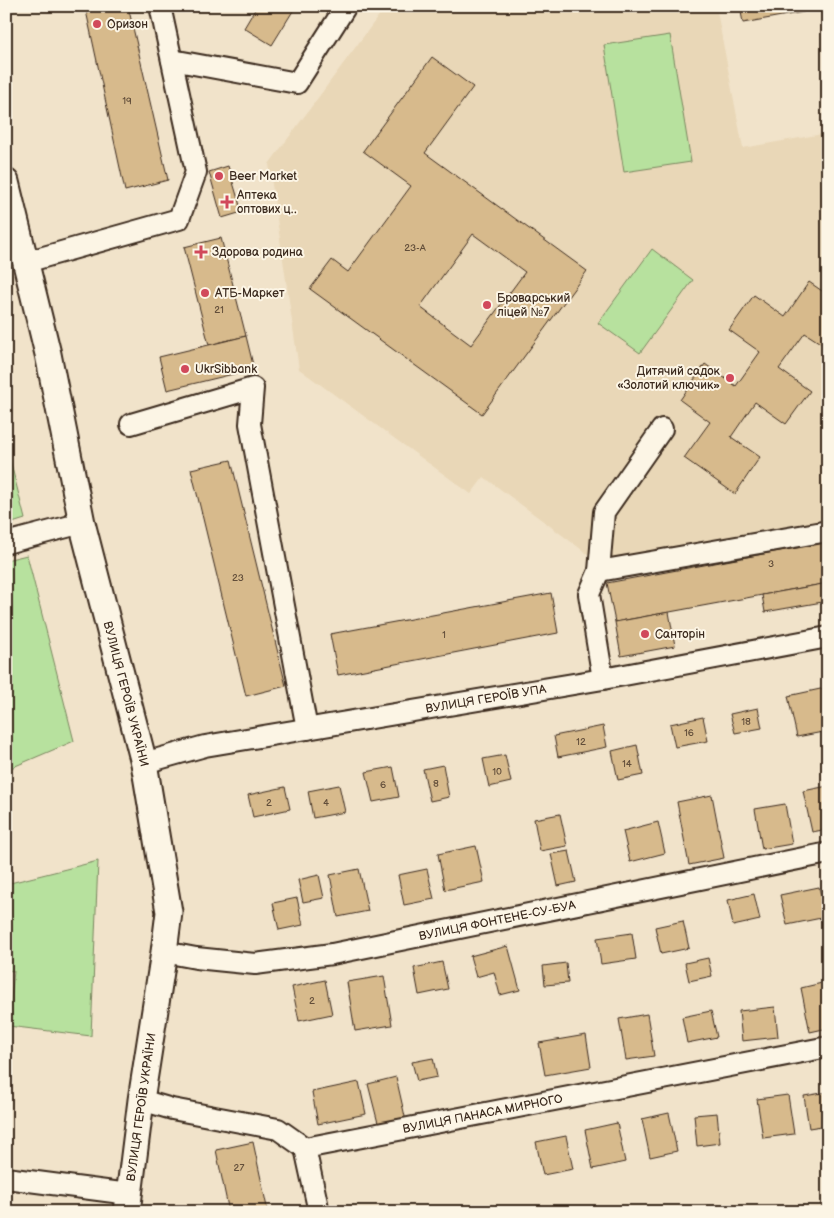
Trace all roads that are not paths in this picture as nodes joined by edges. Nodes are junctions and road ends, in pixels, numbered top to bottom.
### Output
1 (160, 6) edge
2 (346, 6) edge
3 (172, 60) junction
4 (6, 182) edge
5 (26, 262) junction
6 (131, 424) dead end
7 (662, 430) dead end
8 (82, 523) junction
9 (828, 531) edge
10 (6, 543) edge
11 (599, 572) junction
12 (828, 637) edge
13 (603, 679) junction
14 (307, 729) junction
15 (144, 763) junction
16 (828, 853) edge
17 (164, 952) junction
18 (828, 1047) edge
19 (142, 1100) junction
20 (305, 1148) junction
21 (6, 1178) edge
22 (128, 1203) edge
23 (319, 1212) edge

1 - 3 street
2 - 3 street
3 - 5 street
4 - 5 main road, ВУЛИЦЯ ГЕРОЇВ УКРАЇНИ
5 - 8 main road, ВУЛИЦЯ ГЕРОЇВ УКРАЇНИ
6 - 14 street
7 - 11 street
8 - 10 street
8 - 15 main road, ВУЛИЦЯ ГЕРОЇВ УКРАЇНИ
9 - 11 street
11 - 13 street
12 - 13 street, ВУЛИЦЯ ГЕРОЇВ УПА
13 - 14 street, ВУЛИЦЯ ГЕРОЇВ УПА
14 - 15 street, ВУЛИЦЯ ГЕРОЇВ УПА
15 - 17 main road, ВУЛИЦЯ ГЕРОЇВ УКРАЇНИ
16 - 17 street, ВУЛИЦЯ ФОНТЕНЕ-СУ-БУА
17 - 19 main road, ВУЛИЦЯ ГЕРОЇВ УКРАЇНИ
18 - 20 street, ВУЛИЦЯ ПАНАСА МИРНОГО
19 - 20 street
19 - 22 main road, ВУЛИЦЯ ГЕРОЇВ УКРАЇНИ
20 - 23 street
21 - 22 street

